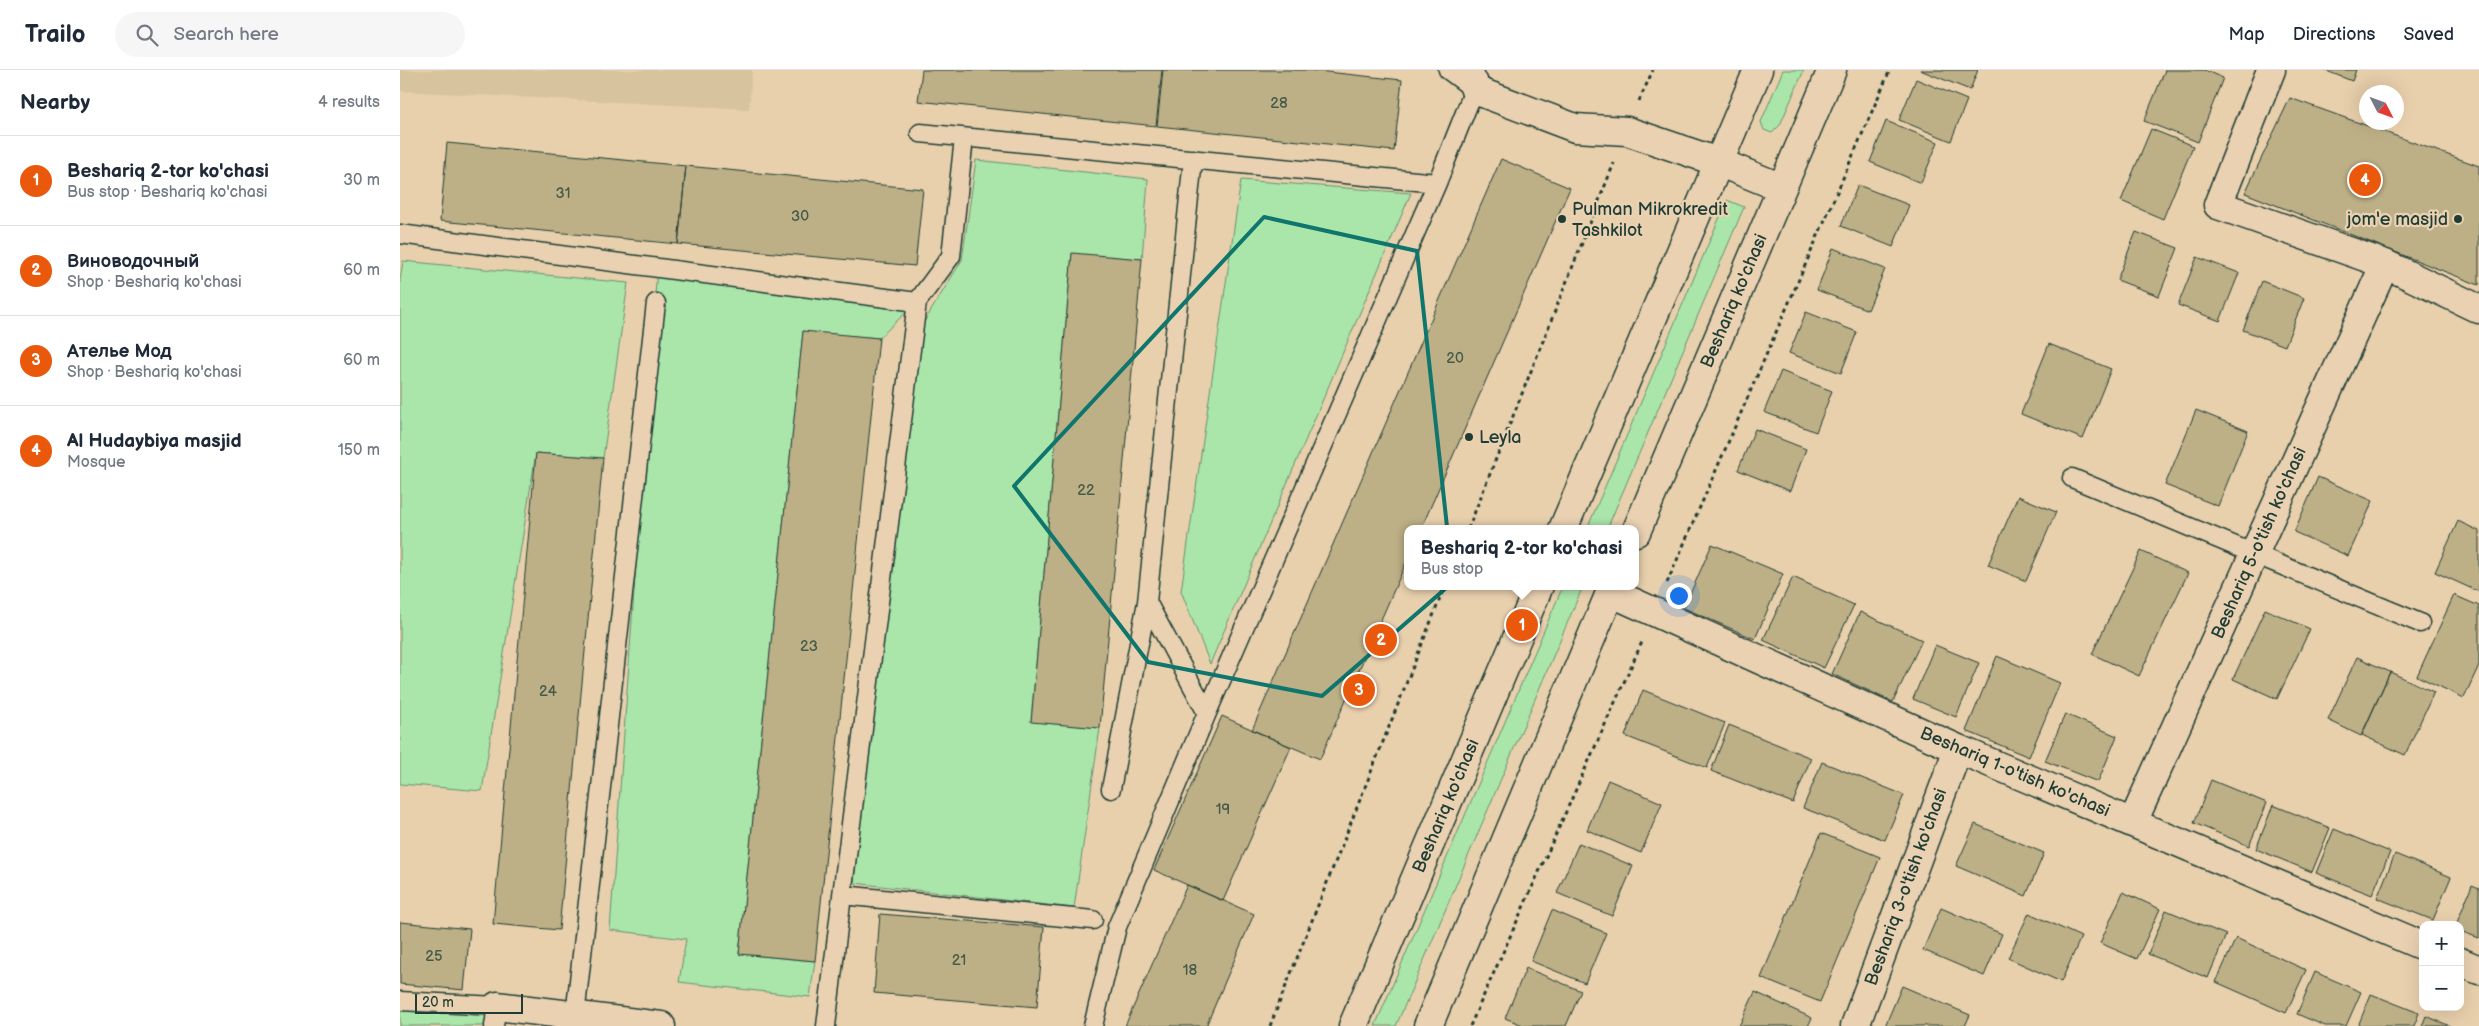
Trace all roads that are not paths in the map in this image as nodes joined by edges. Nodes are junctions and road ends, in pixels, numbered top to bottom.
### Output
1 (1448, 70) edge
2 (1758, 70) edge
3 (1832, 70) edge
4 (2272, 70) edge
5 (1474, 77) edge
6 (920, 133) dead end
7 (964, 138) junction
8 (1193, 159) junction
9 (1718, 162) junction
10 (1437, 183) junction
11 (1782, 188) junction
12 (400, 234) edge
13 (2385, 264) junction
14 (917, 302) junction
15 (656, 303) dead end
16 (2479, 309) edge
17 (2072, 478) dead end
18 (1565, 525) edge
19 (1639, 525) edge
20 (1537, 590) edge
21 (1612, 590) edge
22 (1614, 590) edge
23 (1147, 602) junction
24 (2420, 623) dead end
25 (1207, 713) junction
26 (1958, 749) junction
27 (1111, 789) dead end
28 (2133, 822) junction
29 (842, 895) junction
30 (1093, 920) dead end
31 (2419, 944) edge
32 (2464, 964) edge
33 (2479, 970) edge
34 (400, 1001) edge
35 (495, 1016) edge
36 (575, 1016) junction
37 (602, 1022) edge
38 (661, 1026) edge
39 (826, 1026) edge
40 (1093, 1026) edge
41 (1353, 1026) edge
42 (1428, 1026) edge
43 (1855, 1026) edge

1 - 5 lane
2 - 9 street
3 - 11 street, Beshariq ko'chasi
4 - 13 street
5 - 9 street
5 - 10 lane
6 - 7 lane
7 - 8 lane
7 - 14 lane
8 - 10 lane
8 - 23 lane
9 - 11 street
9 - 18 street
10 - 25 lane
11 - 19 street, Beshariq ko'chasi
12 - 14 lane
13 - 16 street
13 - 28 street, Beshariq 5-o'tish ko'chasi
14 - 29 lane
15 - 36 lane
17 - 24 lane
20 - 41 street, Beshariq ko'chasi
21 - 42 street
22 - 26 street, Beshariq 1-o'tish ko'chasi
23 - 25 lane
23 - 27 lane
25 - 40 lane
26 - 28 street, Beshariq 1-o'tish ko'chasi
26 - 43 street, Beshariq 3-o'tish ko'chasi
28 - 31 street, Beshariq 1-o'tish ko'chasi
29 - 30 lane
29 - 39 lane
32 - 33 street
34 - 35 lane
35 - 36 street
36 - 37 street
37 - 38 street

